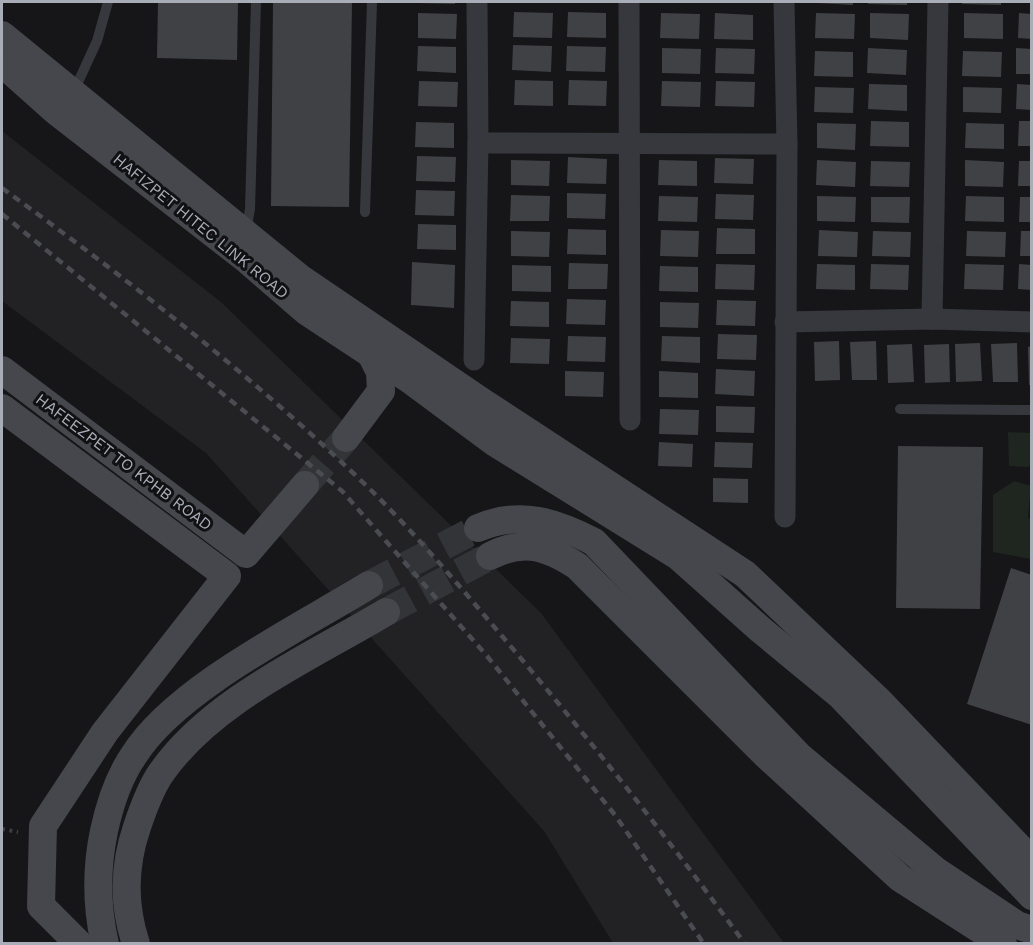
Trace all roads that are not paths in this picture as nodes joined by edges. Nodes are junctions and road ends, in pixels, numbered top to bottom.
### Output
1 (108, 2) edge
2 (256, 2) edge
3 (372, 2) edge
4 (477, 2) edge
5 (629, 2) edge
6 (784, 2) edge
7 (938, 2) edge
8 (2, 35) edge
9 (2, 63) edge
10 (65, 102) junction
11 (478, 143) junction
12 (787, 144) junction
13 (630, 145) junction
14 (365, 212) dead end
15 (246, 234) junction
16 (932, 319) junction
17 (785, 322) junction
18 (1032, 322) edge
19 (371, 354) junction
20 (474, 360) dead end
21 (2, 370) edge
22 (2, 408) edge
23 (900, 409) dead end
24 (1032, 410) edge
25 (630, 420) dead end
26 (346, 438) tunnel mouth
27 (305, 485) tunnel mouth
28 (785, 517) dead end
29 (478, 528) tunnel mouth
30 (490, 556) tunnel mouth
31 (369, 585) tunnel mouth
32 (386, 612) tunnel mouth
33 (1032, 861) edge
34 (1032, 896) edge
35 (1032, 930) edge
36 (79, 944) edge
37 (105, 944) edge
38 (135, 944) edge
39 (1003, 944) edge

1 - 10 lane
2 - 15 lane
3 - 14 lane
4 - 11 street
5 - 13 street
6 - 12 street
7 - 16 street
8 - 10 main road
9 - 10 main road, HAFIZPET HITEC LINK ROAD
10 - 15 main road
10 - 19 main road, HAFIZPET HITEC LINK ROAD
11 - 13 street
11 - 20 street
12 - 13 street
12 - 17 street
13 - 25 street
15 - 33 main road
16 - 17 street
16 - 18 street
17 - 28 street
19 - 26 main road
19 - 34 main road, HAFIZPET HITEC LINK ROAD
21 - 27 main road, HAFEEZPET TO KPHB ROAD
22 - 36 main road
23 - 24 lane
29 - 35 main road
30 - 39 main road
31 - 37 main road
32 - 38 main road

